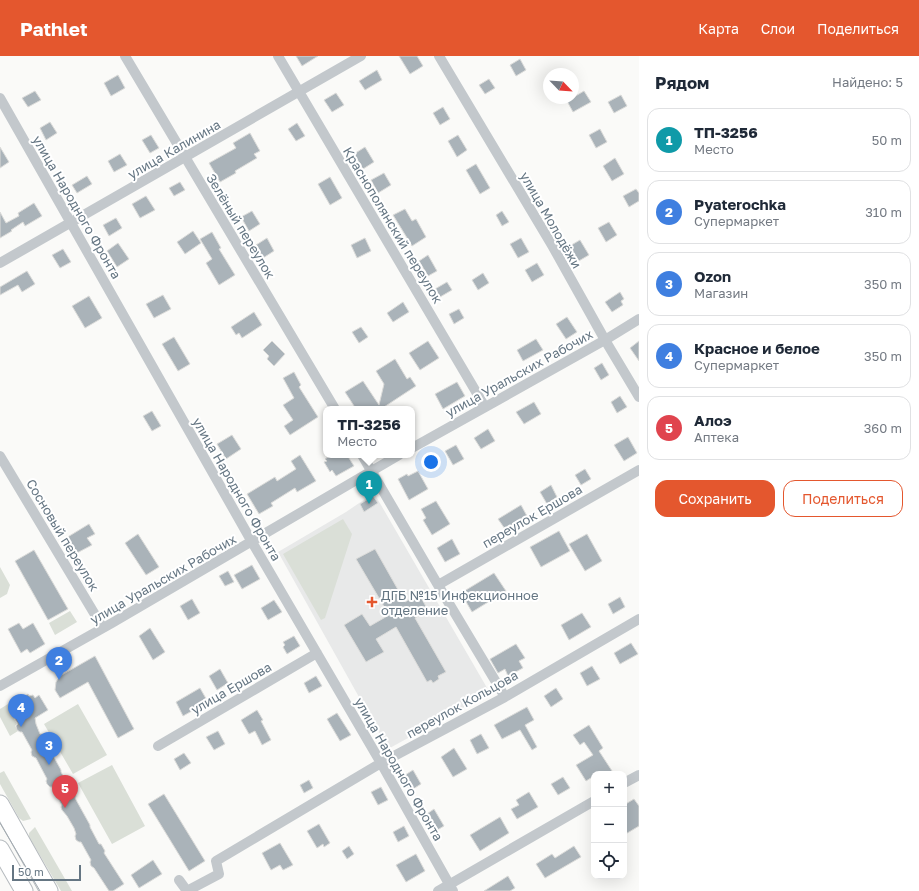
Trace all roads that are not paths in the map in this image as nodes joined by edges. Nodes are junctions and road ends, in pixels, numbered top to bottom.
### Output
1 (125, 56) edge
2 (278, 56) edge
3 (361, 56) edge
4 (439, 56) edge
5 (299, 91) junction
6 (0, 98) edge
7 (185, 158) junction
8 (72, 223) junction
9 (0, 263) edge
10 (639, 319) edge
11 (605, 340) junction
12 (639, 397) edge
13 (333, 406) edge
14 (485, 407) junction
15 (415, 446) edge
16 (0, 456) edge
17 (364, 458) edge
18 (394, 458) edge
19 (639, 470) edge
20 (371, 471) junction
21 (252, 542) junction
22 (438, 585) junction
23 (639, 619) edge
24 (104, 628) junction
25 (316, 653) junction
26 (0, 686) edge
27 (505, 697) junction
28 (158, 746) dead end
29 (381, 763) junction
30 (639, 775) edge
31 (627, 781) edge
32 (591, 803) edge
33 (0, 804) edge
34 (0, 849) edge
35 (179, 880) dead end
36 (451, 888) edge
37 (24, 891) edge
38 (49, 891) edge
39 (438, 891) edge

1 - 7 street, Зелёный переулок
2 - 5 street, Краснополянский переулок
3 - 5 street, улица Калинина
4 - 11 street, улица Молодёжи
5 - 7 street, улица Калинина
5 - 14 street, Краснополянский переулок
6 - 8 street, улица Народного Фронта
7 - 8 street, улица Калинина
7 - 13 street, Зелёный переулок
8 - 9 street, улица Калинина
8 - 21 street, улица Народного Фронта
10 - 11 street, улица Уральских Рабочих
11 - 12 street, улица Молодёжи
11 - 14 street, улица Уральских Рабочих
14 - 15 street, улица Уральских Рабочих
16 - 24 street, Сосновый переулок
17 - 20 street
18 - 20 street, улица Уральских Рабочих
19 - 22 street, переулок Ершова
20 - 21 street, улица Уральских Рабочих
20 - 22 street
21 - 24 street, улица Уральских Рабочих
21 - 25 street, улица Народного Фронта
22 - 27 street
23 - 27 street, переулок Кольцова
24 - 26 street, улица Уральских Рабочих
25 - 28 street, улица Ершова
25 - 29 street, улица Народного Фронта
27 - 29 street, переулок Кольцова
29 - 35 street, переулок Кольцова
29 - 36 street, улица Народного Фронта
30 - 31 street
32 - 36 street
33 - 38 main road
34 - 37 main road
36 - 39 street

